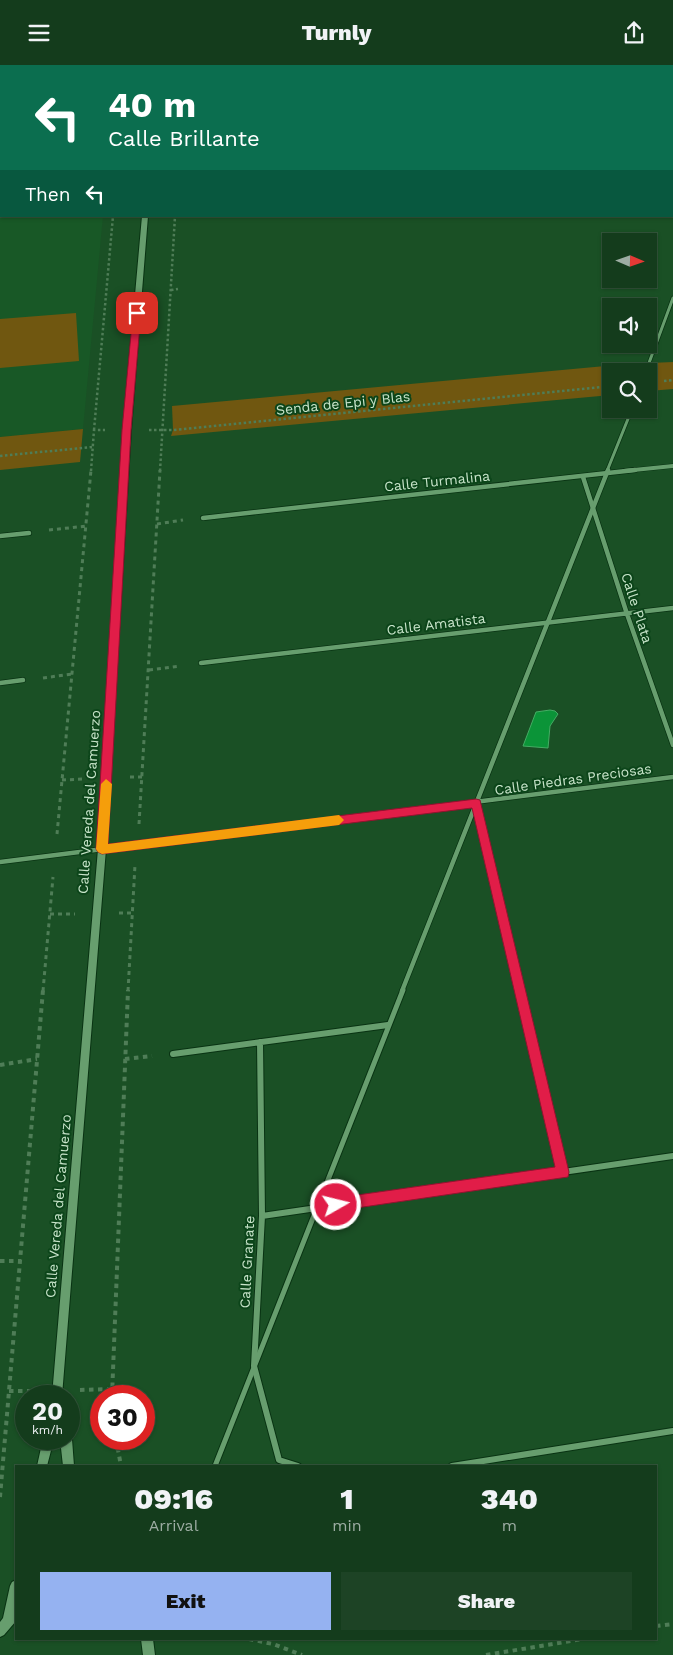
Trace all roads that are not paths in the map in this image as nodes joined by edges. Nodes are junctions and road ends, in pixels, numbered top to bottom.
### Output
1 (145, 217) edge
2 (673, 299) edge
3 (649, 363) edge
4 (628, 418) edge
5 (673, 466) edge
6 (607, 473) junction
7 (583, 477) junction
8 (594, 506) junction
9 (203, 518) road end
10 (29, 533) road end
11 (0, 536) edge
12 (673, 608) edge
13 (627, 614) junction
14 (548, 622) junction
15 (201, 663) road end
16 (23, 680) road end
17 (0, 683) edge
18 (673, 745) edge
19 (673, 777) edge
20 (476, 803) junction
21 (102, 849) junction
22 (0, 862) edge
23 (388, 1025) junction
24 (260, 1042) junction
25 (173, 1054) road end
26 (673, 1156) edge
27 (563, 1172) junction
28 (317, 1207) junction
29 (262, 1216) junction
30 (254, 1366) junction
31 (59, 1385) edge
32 (673, 1431) edge
33 (46, 1450) edge
34 (67, 1450) edge
35 (42, 1465) edge
36 (69, 1465) edge
37 (215, 1465) edge
38 (295, 1465) edge
39 (458, 1465) edge
40 (15, 1596) edge
41 (13, 1616) edge
42 (0, 1631) edge
43 (147, 1640) edge
44 (150, 1655) edge

1 - 21 street, Calle Vereda del Camuerzo
2 - 3 street
4 - 6 street
5 - 6 street, Calle Turmalina
6 - 7 street, Calle Turmalina
6 - 8 street
7 - 8 street, Calle Plata
7 - 9 street, Calle Turmalina
8 - 13 street, Calle Plata
8 - 14 street
10 - 11 street
12 - 13 street, Calle Amatista
13 - 14 street, Calle Amatista
13 - 18 street, Calle Plata
14 - 15 street, Calle Amatista
14 - 20 street
16 - 17 street
19 - 20 street, Calle Piedras Preciosas
20 - 21 street, Calle Piedras Preciosas
20 - 23 street
20 - 27 street
21 - 22 street, Calle Piedras Preciosas
21 - 31 street, Calle Vereda del Camuerzo
23 - 24 street
23 - 28 street
24 - 25 street
24 - 29 street, Calle Granate
26 - 27 street
27 - 28 street
28 - 29 street
28 - 30 street
29 - 30 street, Calle Granate
30 - 37 street
30 - 38 street, Calle Granate
32 - 39 street
33 - 35 street
34 - 36 street
40 - 41 street
41 - 42 street
43 - 44 street

